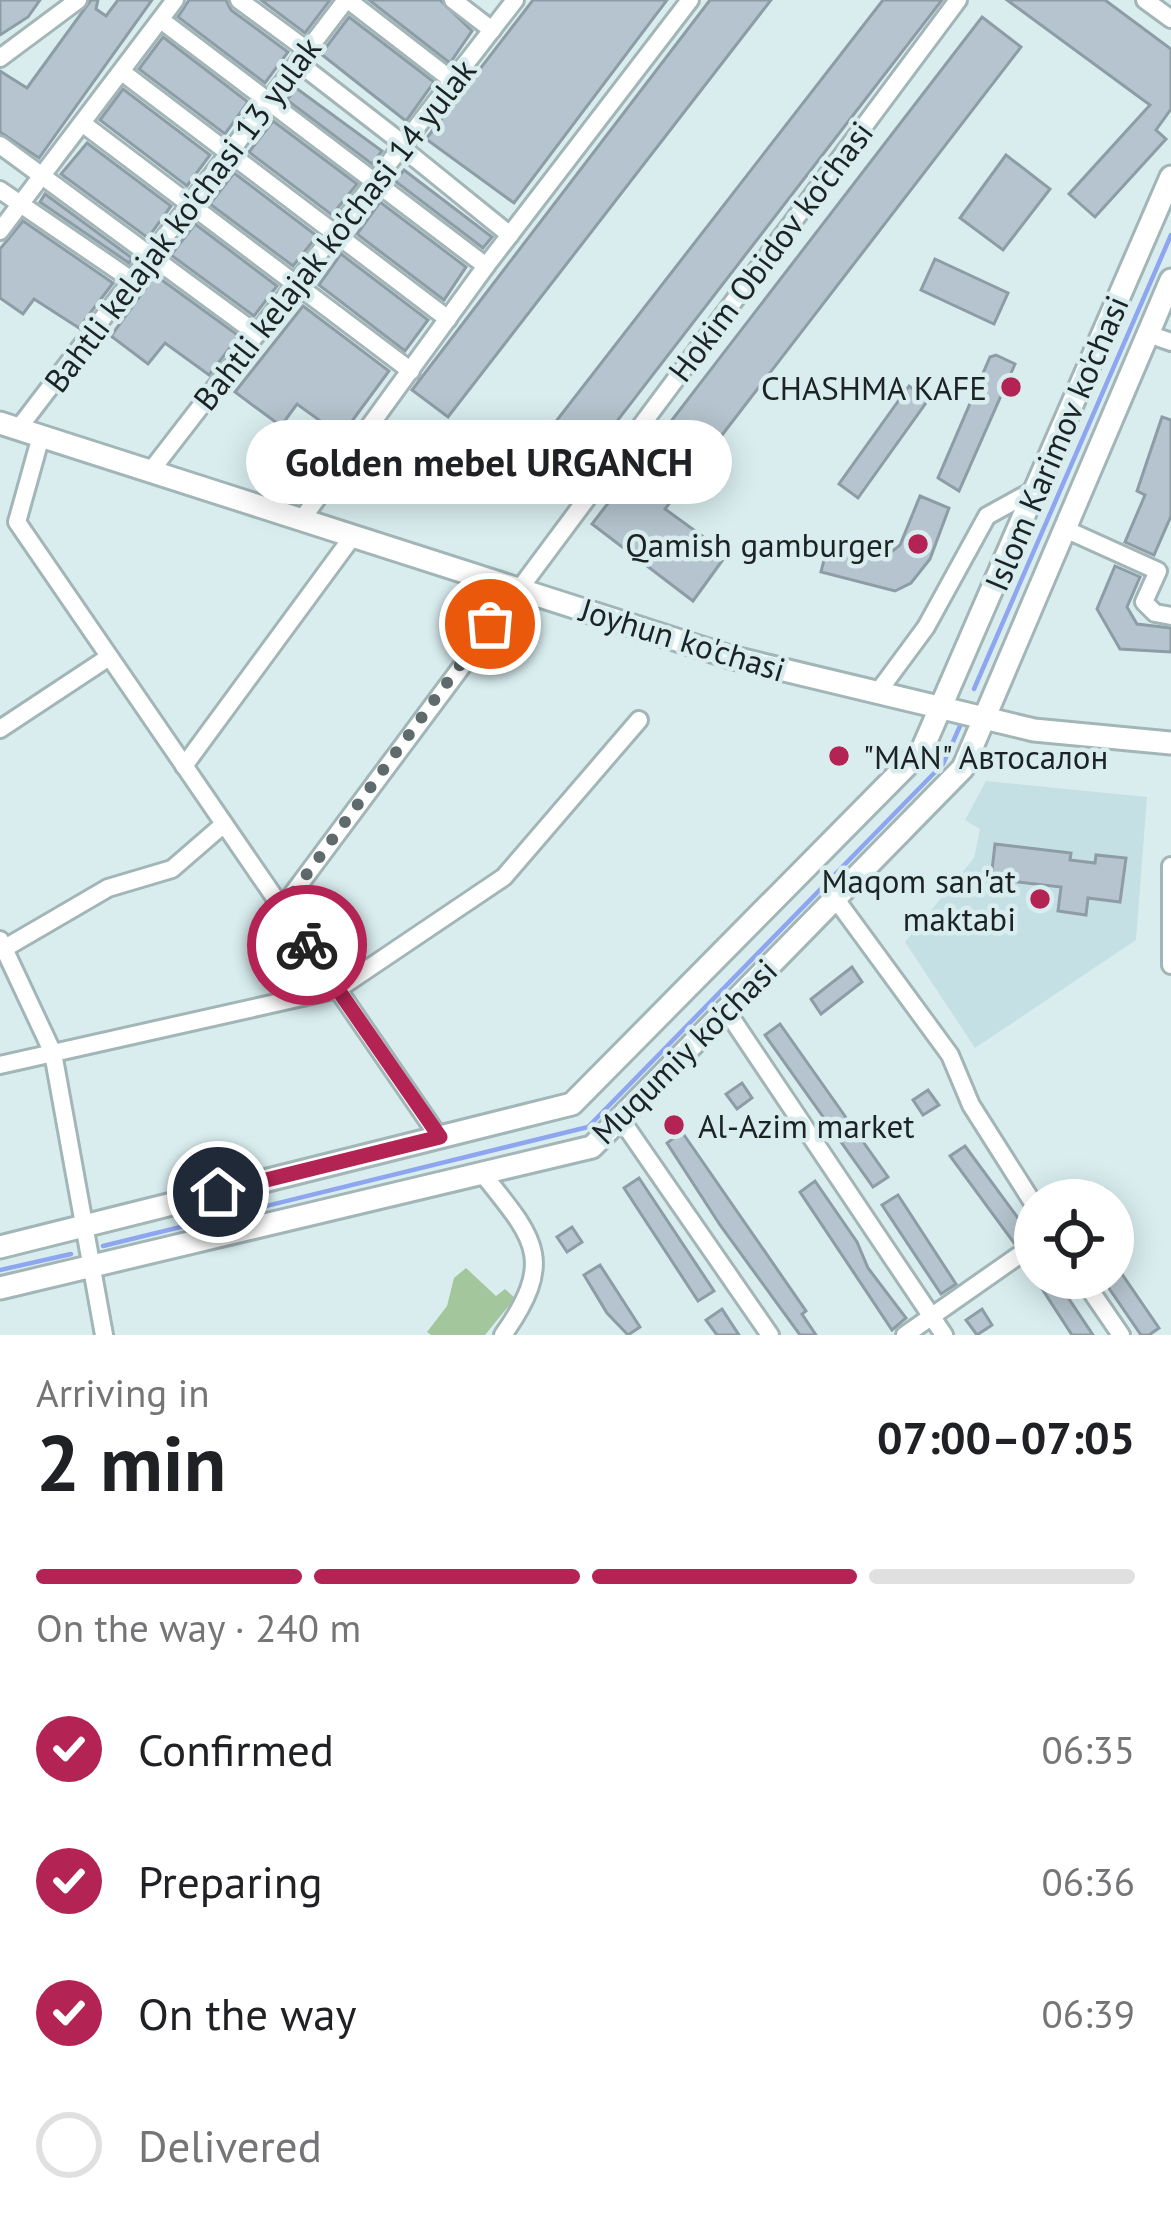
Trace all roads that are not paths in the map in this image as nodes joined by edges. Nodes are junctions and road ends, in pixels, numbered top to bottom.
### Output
1 (78, 0) edge
2 (176, 0) edge
3 (239, 0) edge
4 (347, 0) edge
5 (453, 0) edge
6 (515, 0) edge
7 (690, 0) edge
8 (958, 0) edge
9 (1145, 0) edge
10 (1171, 19) edge
11 (160, 20) junction
12 (492, 30) junction
13 (303, 57) junction
14 (0, 58) edge
15 (122, 72) junction
16 (453, 81) junction
17 (269, 100) junction
18 (82, 123) junction
19 (401, 144) junction
20 (0, 145) edge
21 (230, 153) junction
22 (43, 174) junction
23 (1171, 177) edge
24 (375, 182) junction
25 (0, 190) edge
26 (21, 204) junction
27 (191, 204) junction
28 (0, 231) edge
29 (336, 232) junction
30 (511, 235) junction
31 (151, 257) junction
32 (486, 266) junction
33 (1171, 280) edge
34 (133, 281) junction
35 (296, 284) junction
36 (448, 319) junction
37 (257, 334) junction
38 (1148, 334) junction
39 (1171, 342) edge
40 (411, 370) junction
41 (20, 429) edge
42 (153, 468) junction
43 (1036, 489) junction
44 (302, 519) junction
45 (1065, 529) junction
46 (353, 536) junction
47 (517, 588) junction
48 (1171, 616) edge
49 (110, 657) junction
50 (878, 692) junction
51 (941, 708) junction
52 (987, 718) junction
53 (639, 720) dead end
54 (0, 728) edge
55 (1171, 743) edge
56 (184, 766) junction
57 (224, 824) junction
58 (1171, 866) edge
59 (836, 898) junction
60 (282, 908) junction
61 (3, 944) edge
62 (1171, 965) edge
63 (338, 989) junction
64 (726, 1010) junction
65 (53, 1053) junction
66 (0, 1065) edge
67 (620, 1118) junction
68 (440, 1137) junction
69 (482, 1173) junction
70 (1018, 1179) edge
71 (85, 1226) junction
72 (0, 1246) edge
73 (1014, 1259) edge
74 (91, 1266) junction
75 (0, 1288) edge
76 (1096, 1299) edge
77 (932, 1316) junction
78 (104, 1335) edge
79 (503, 1335) edge
80 (770, 1335) edge
81 (904, 1335) edge
82 (944, 1335) edge
83 (1120, 1335) edge

1 - 14 street
2 - 11 street
3 - 13 street
4 - 13 street, Bahtli kelajak ko'chasi 13 yulak
4 - 16 street
5 - 12 street
6 - 12 street, Bahtli kelajak ko'chasi 14 yulak
7 - 30 street
8 - 47 street, Hokim Obidov ko'chasi
9 - 10 street
11 - 15 street
11 - 17 street
12 - 16 street, Bahtli kelajak ko'chasi 14 yulak
13 - 17 street, Bahtli kelajak ko'chasi 13 yulak
13 - 19 street
15 - 18 street
15 - 21 street
16 - 19 street, Bahtli kelajak ko'chasi 14 yulak
17 - 21 street, Bahtli kelajak ko'chasi 13 yulak
17 - 24 street
18 - 22 street
18 - 27 street
19 - 24 street, Bahtli kelajak ko'chasi 14 yulak
19 - 30 street
20 - 22 street
21 - 27 street, Bahtli kelajak ko'chasi 13 yulak
21 - 29 street
22 - 26 street
22 - 31 street
23 - 43 main road, Islom Karimov ko'chasi
24 - 29 street, Bahtli kelajak ko'chasi 14 yulak
24 - 32 street
25 - 26 street
26 - 28 street
26 - 34 street
27 - 31 street, Bahtli kelajak ko'chasi 13 yulak
27 - 35 street
29 - 35 street, Bahtli kelajak ko'chasi 14 yulak
29 - 36 street
30 - 32 street
31 - 34 street, Bahtli kelajak ko'chasi 13 yulak
31 - 37 street
32 - 36 street
33 - 38 main road, Islom Karimov ko'chasi
34 - 41 street, Bahtli kelajak ko'chasi 13 yulak
35 - 37 street, Bahtli kelajak ko'chasi 14 yulak
35 - 40 street
36 - 40 street
37 - 42 street, Bahtli kelajak ko'chasi 14 yulak
38 - 39 street
38 - 45 main road, Islom Karimov ko'chasi
40 - 44 street
41 - 42 main road, Joyhun ko'chasi
41 - 49 street
42 - 44 main road, Joyhun ko'chasi
43 - 50 street
43 - 51 main road, Islom Karimov ko'chasi
44 - 46 main road, Joyhun ko'chasi
45 - 48 street
45 - 52 main road, Islom Karimov ko'chasi
46 - 47 main road, Joyhun ko'chasi
46 - 56 street
47 - 50 main road, Joyhun ko'chasi
47 - 60 street, Hokim Obidov ko'chasi
49 - 54 street
49 - 56 street
50 - 51 main road, Joyhun ko'chasi
51 - 52 main road, Joyhun ko'chasi
51 - 68 main road, Muqumiy ko'chasi
52 - 55 main road, Joyhun ko'chasi
52 - 59 main road, Muqumiy ko'chasi
53 - 63 street
56 - 57 street
57 - 60 street
57 - 61 street
58 - 62 street
59 - 64 main road, Muqumiy ko'chasi
59 - 70 street
60 - 63 street
61 - 65 street
63 - 65 street
63 - 68 street
64 - 67 main road, Muqumiy ko'chasi
64 - 77 street
65 - 66 street
65 - 71 street
67 - 69 main road, Muqumiy ko'chasi
67 - 80 street
68 - 71 main road, Muqumiy ko'chasi
69 - 74 main road, Muqumiy ko'chasi
69 - 79 street
71 - 72 main road, Muqumiy ko'chasi
71 - 74 street
73 - 77 street
74 - 75 main road, Muqumiy ko'chasi
74 - 78 street
76 - 83 street
77 - 81 street
77 - 82 street

